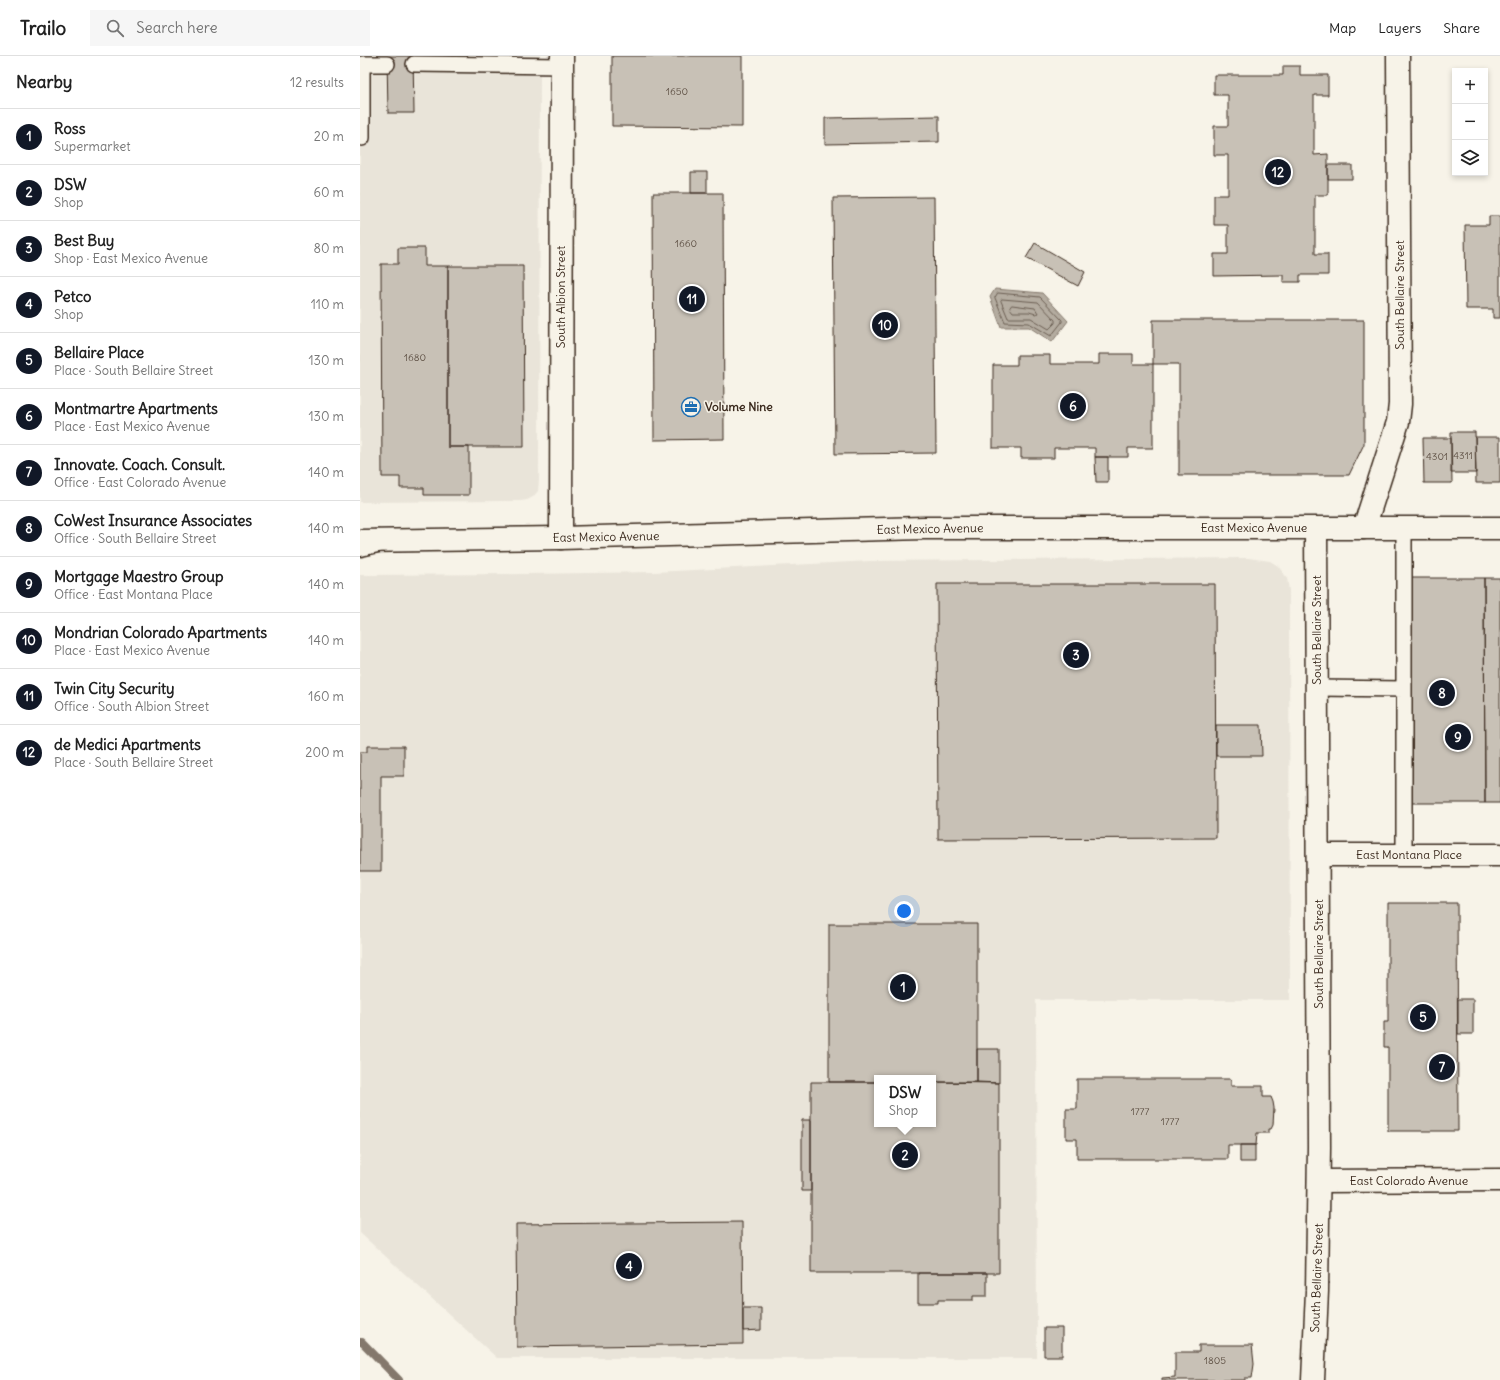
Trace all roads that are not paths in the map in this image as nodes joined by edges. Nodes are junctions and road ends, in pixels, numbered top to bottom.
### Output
1 (1398, 56) edge
2 (562, 61) edge
3 (387, 64) dead end
4 (414, 64) dead end
5 (362, 138) dead end
6 (1364, 528) junction
7 (1404, 528) junction
8 (1500, 528) edge
9 (1316, 529) junction
10 (561, 538) junction
11 (366, 542) edge
12 (1317, 688) junction
13 (1404, 689) junction
14 (1319, 855) junction
15 (1404, 855) junction
16 (1500, 855) edge
17 (1500, 1180) edge
18 (1319, 1181) junction
19 (1313, 1380) edge

1 - 6 street, South Bellaire Street
2 - 4 lane
2 - 10 street, South Albion Street
3 - 5 lane
6 - 7 street, East Mexico Avenue
6 - 9 street, East Mexico Avenue
7 - 8 street, East Mexico Avenue
7 - 13 lane
9 - 10 street, East Mexico Avenue
9 - 12 street, South Bellaire Street
10 - 11 street, East Mexico Avenue
12 - 13 lane
12 - 14 street, South Bellaire Street
13 - 15 lane
14 - 15 street, East Montana Place
14 - 18 street, South Bellaire Street
15 - 16 street, East Montana Place
17 - 18 street, East Colorado Avenue
18 - 19 street, South Bellaire Street

